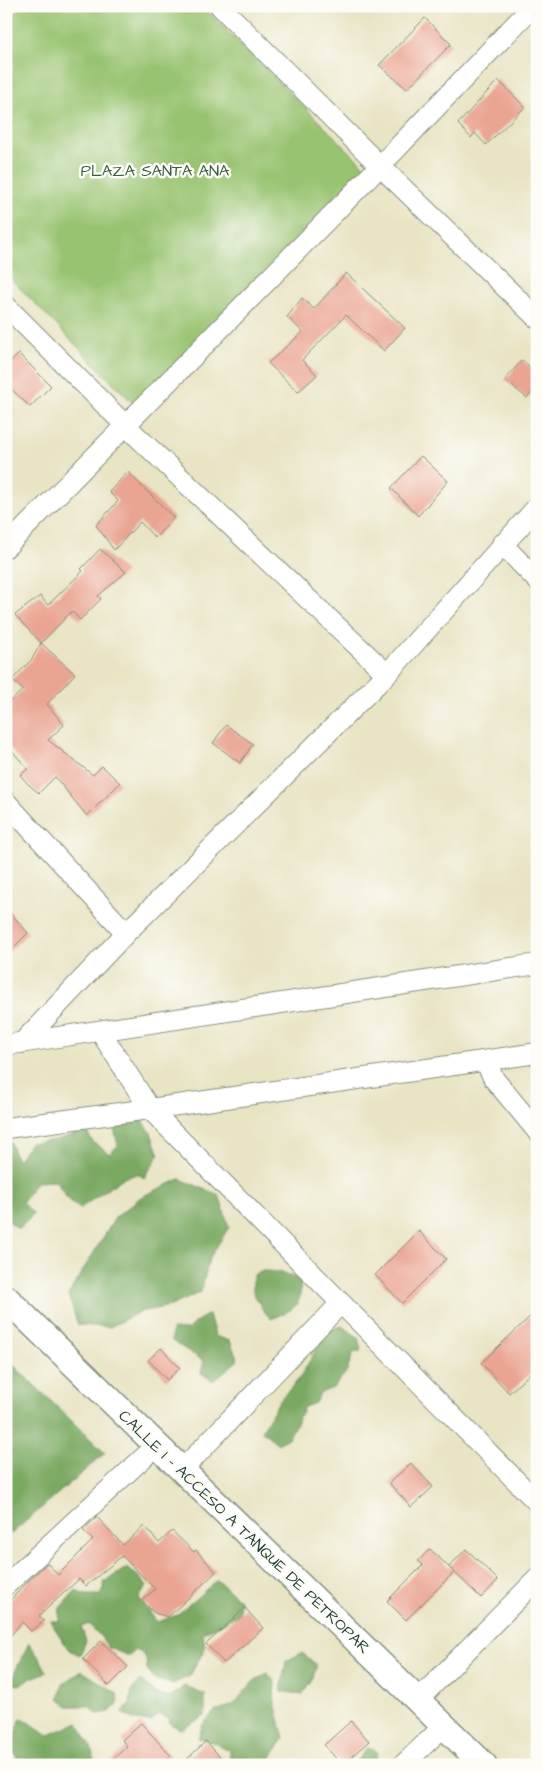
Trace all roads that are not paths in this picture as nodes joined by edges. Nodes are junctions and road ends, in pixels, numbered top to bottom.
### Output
1 (220, 6) edge
2 (533, 6) edge
3 (380, 166) junction
4 (6, 306) edge
5 (537, 318) edge
6 (126, 426) junction
7 (537, 507) edge
8 (502, 544) junction
9 (6, 547) edge
10 (537, 580) edge
11 (387, 674) junction
12 (6, 802) edge
13 (126, 933) junction
14 (537, 964) edge
15 (100, 1031) junction
16 (14, 1044) edge
17 (537, 1053) edge
18 (485, 1061) junction
19 (150, 1109) junction
20 (536, 1125) edge
21 (6, 1128) edge
22 (6, 1298) edge
23 (340, 1304) junction
24 (156, 1446) junction
25 (182, 1470) junction
26 (537, 1502) edge
27 (537, 1579) edge
28 (6, 1585) edge
29 (418, 1700) junction
30 (444, 1726) junction
31 (403, 1765) edge
32 (484, 1765) edge

1 - 3 street
2 - 3 street
3 - 5 street
3 - 6 street
4 - 6 street
6 - 9 street
6 - 11 street
7 - 8 street
8 - 10 street
8 - 11 street
11 - 13 street
12 - 13 street
13 - 16 street
14 - 15 street
15 - 16 street
15 - 19 street
17 - 18 street
18 - 19 street
18 - 20 street
19 - 21 street
19 - 23 street
22 - 24 street, CALLE 1 - ACCESO A TANQUE DE PETROPAR
23 - 25 street
23 - 26 street
24 - 25 street, CALLE 1 - ACCESO A TANQUE DE PETROPAR
24 - 28 street
25 - 29 street, CALLE 1 - ACCESO A TANQUE DE PETROPAR
27 - 29 street
29 - 30 street, CALLE 1 - ACCESO A TANQUE DE PETROPAR
30 - 31 street
30 - 32 street, CALLE 1 - ACCESO A TANQUE DE PETROPAR

